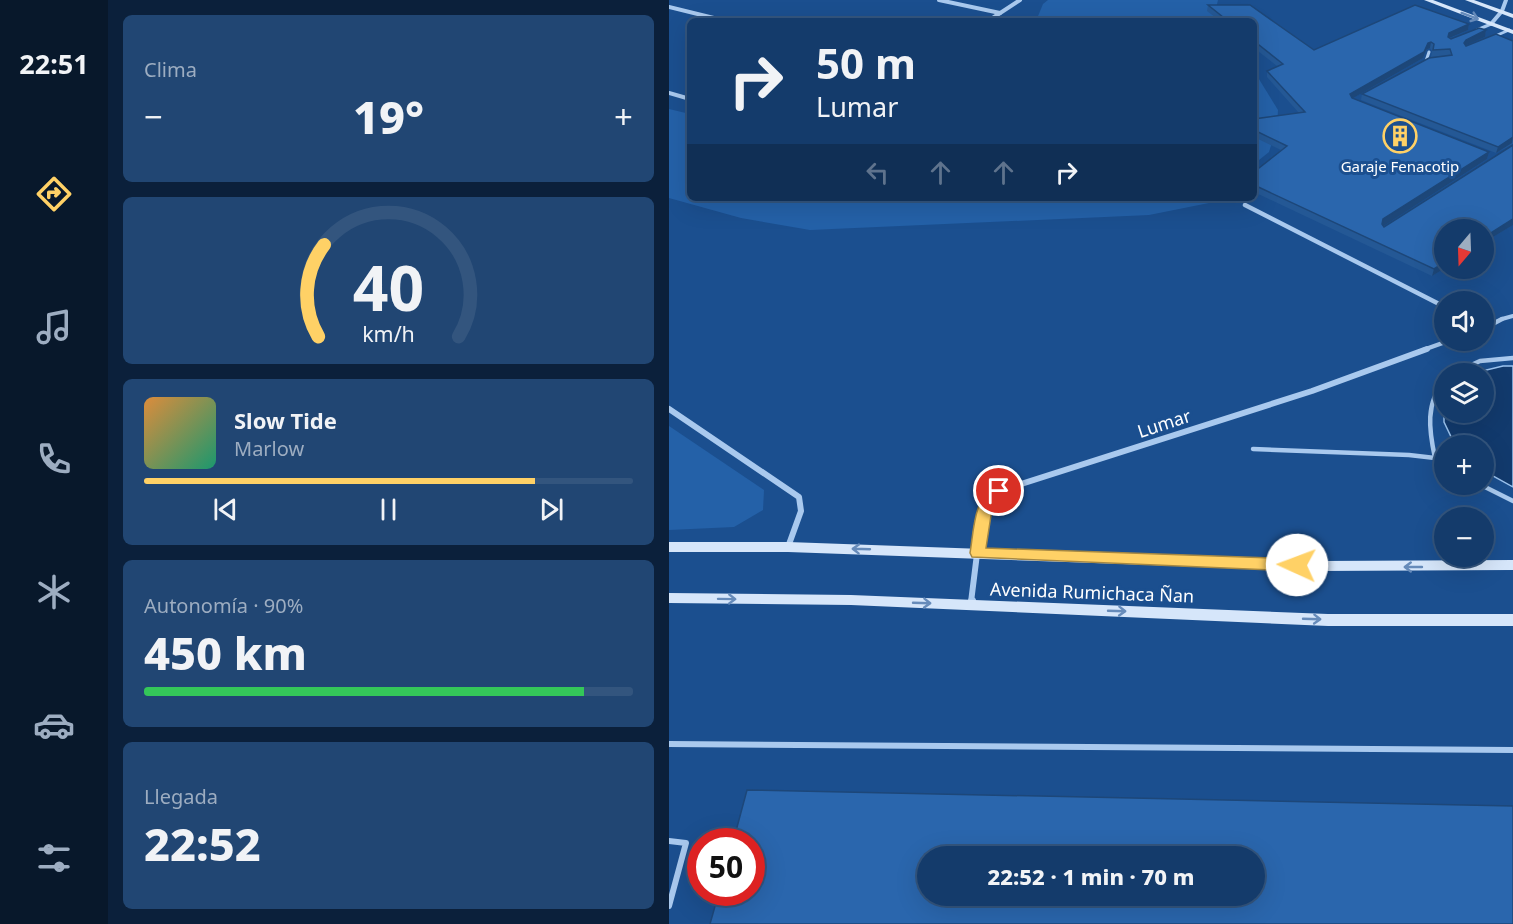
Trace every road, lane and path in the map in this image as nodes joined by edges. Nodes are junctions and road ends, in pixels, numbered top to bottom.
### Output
1 (939, 0) edge
2 (1020, 0) edge
3 (1427, 0) edge
4 (1468, 0) edge
5 (1506, 0) edge
6 (669, 7) edge
7 (1501, 11) junction
8 (1000, 14) junction
9 (1513, 16) edge
10 (714, 18) edge
11 (993, 18) edge
12 (1491, 24) junction
13 (1511, 31) edge
14 (1470, 33) edge
15 (1487, 40) edge
16 (1429, 52) edge
17 (1437, 60) edge
18 (1426, 61) junction
19 (1418, 66) edge
20 (669, 93) edge
21 (687, 98) edge
22 (1245, 205) dead end
23 (1434, 301) edge
24 (1513, 316) edge
25 (1502, 320) joint
26 (1494, 324) edge
27 (1434, 346) edge
28 (1513, 358) edge
29 (1477, 363) edge
30 (1434, 396) edge
31 (669, 409) edge
32 (1253, 449) dead end
33 (1434, 453) edge
34 (1434, 458) edge
35 (1494, 493) edge
36 (1513, 501) edge
37 (669, 547) edge
38 (788, 547) junction
39 (978, 553) junction
40 (1513, 566) edge
41 (669, 598) edge
42 (971, 605) junction
43 (1513, 620) edge
44 (669, 744) edge
45 (1513, 750) edge
46 (669, 841) edge
47 (669, 906) edge

1 - 8 street
2 - 8 street
3 -> 12 main road
4 - 7 main road
5 - 7 street
6 - 10 street
7 - 9 main road
7 - 12 street
8 - 11 street
12 - 13 main road
12 - 14 lane
13 - 15 lane
16 - 18 lane
17 - 18 lane
18 - 19 lane
20 - 21 street
22 - 23 street
24 - 25 lane
25 - 26 street
27 - 39 street, Lumar
28 - 29 lane
30 - 33 lane
31 - 38 street
32 - 34 lane
35 - 36 lane
37 - 38 main road, Avenida Rumichaca Ñan
39 -> 38 main road, Avenida Rumichaca Ñan
40 -> 39 main road, Avenida Rumichaca Ñan
39 - 42 street, Lumar
41 -> 42 main road, Avenida Rumichaca Ñan
42 -> 43 main road, Avenida Rumichaca Ñan
44 - 45 lane
46 - 47 lane

